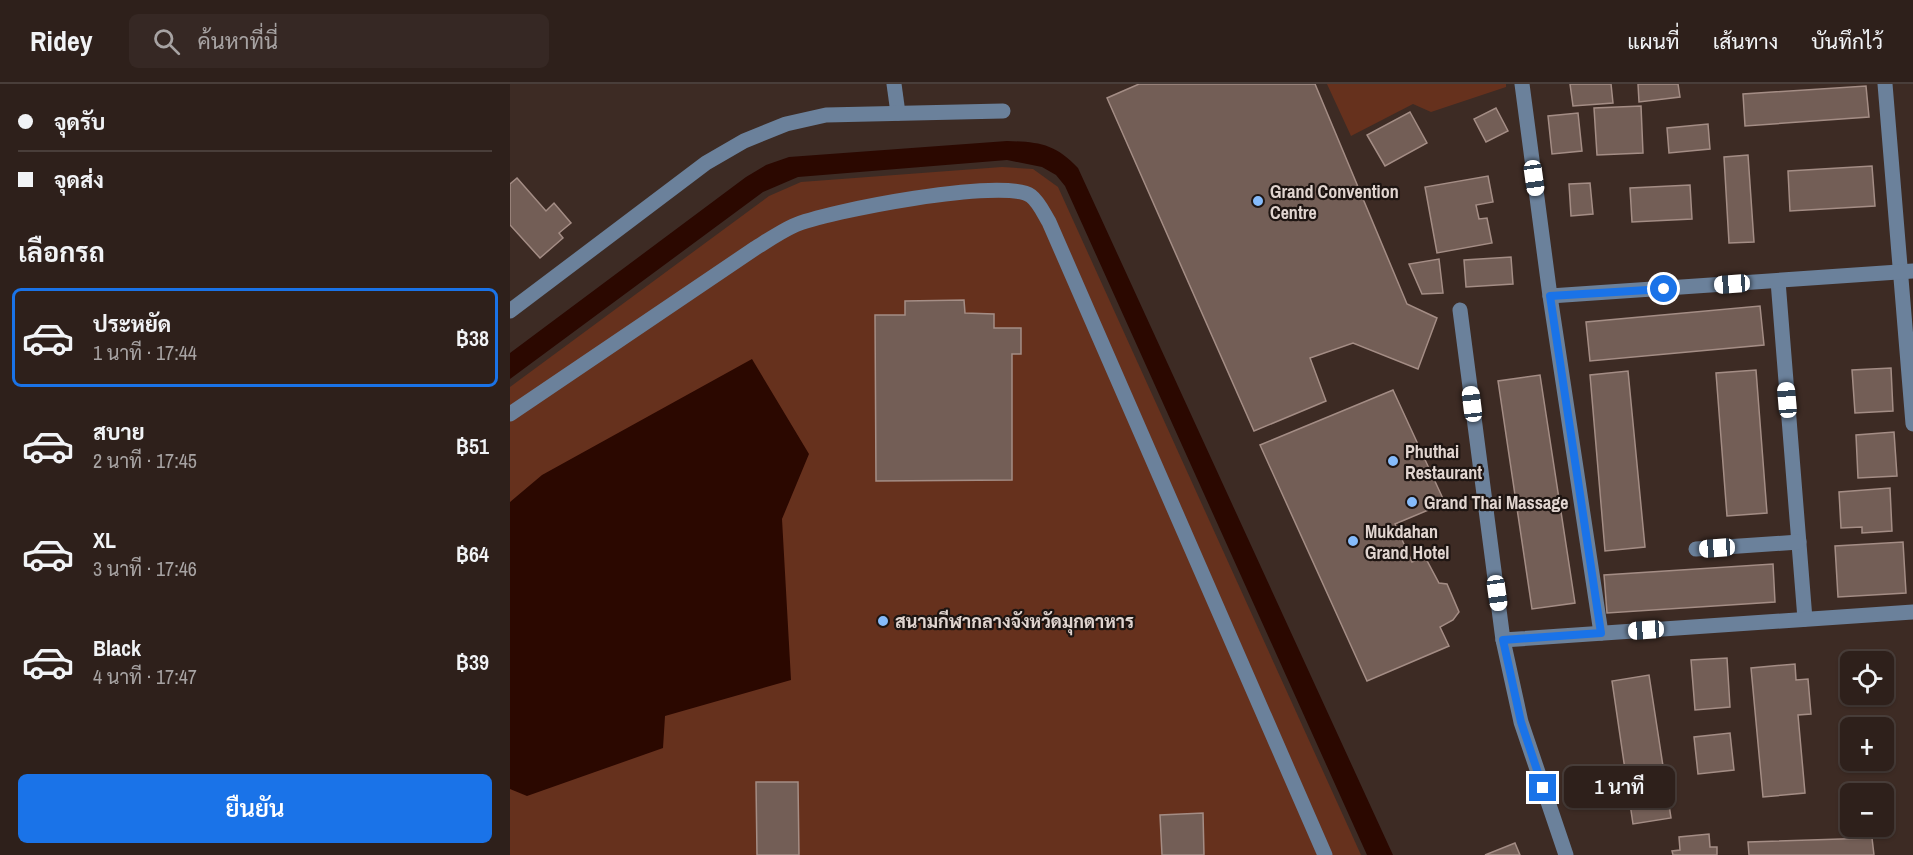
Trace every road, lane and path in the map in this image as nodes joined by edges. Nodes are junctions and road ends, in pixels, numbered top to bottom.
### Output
1 (894, 84) edge
2 (1522, 84) edge
3 (1885, 84) edge
4 (1003, 111) dead end
5 (898, 113) junction
6 (1907, 271) edge
7 (1778, 281) junction
8 (1550, 296) junction
9 (1460, 310) dead end
10 (510, 311) edge
11 (510, 414) edge
12 (1913, 424) edge
13 (1799, 542) junction
14 (1696, 549) dead end
15 (1913, 612) edge
16 (1805, 619) junction
17 (1601, 633) junction
18 (1503, 640) junction
19 (1325, 855) edge
20 (1566, 855) edge

1 - 5 street
2 - 8 street
3 - 6 street
4 - 5 street
5 - 10 street
6 - 7 street
6 - 12 street
7 - 8 street
7 - 13 street
8 - 17 street
9 - 18 street
11 - 19 street
13 - 14 street
13 - 16 street
15 - 16 street
16 - 17 street
17 - 18 street
18 - 20 street

